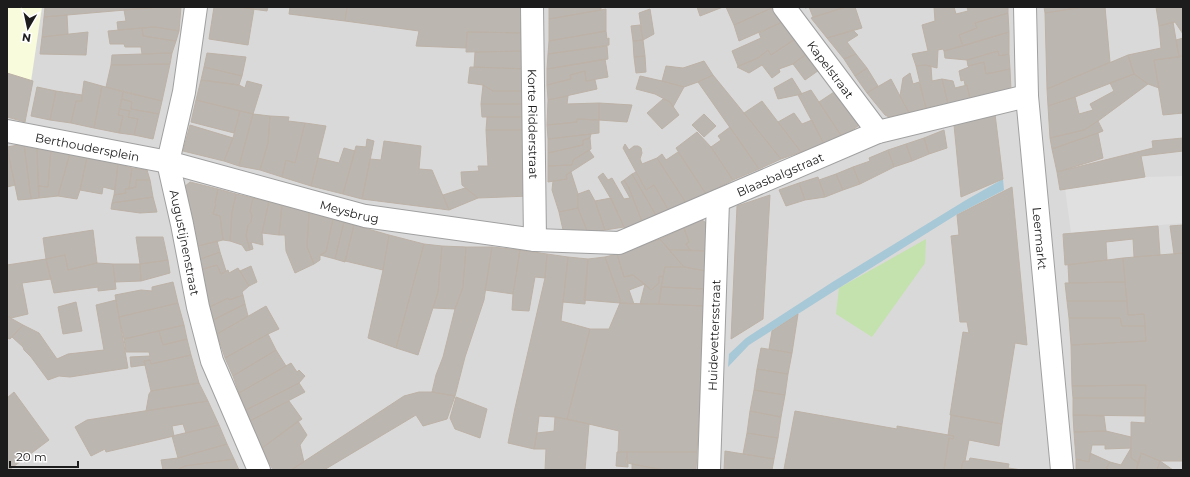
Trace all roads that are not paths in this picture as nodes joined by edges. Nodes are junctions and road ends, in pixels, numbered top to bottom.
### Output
1 (196, 7) edge
2 (532, 7) edge
3 (784, 7) edge
4 (1025, 7) edge
5 (1027, 96) junction
6 (7, 131) edge
7 (878, 132) junction
8 (168, 162) junction
9 (718, 201) junction
10 (535, 240) junction
11 (259, 470) edge
12 (709, 470) edge
13 (1062, 470) edge

1 - 8 street, Augustijnenstraat
2 - 10 street, Korte Ridderstraat
3 - 7 street, Kapelstraat
4 - 5 street, Leermarkt
5 - 7 street, Blaasbalgstraat
5 - 13 street, Leermarkt
6 - 8 street, Berthoudersplein
7 - 9 street, Blaasbalgstraat
8 - 10 street, Meysbrug
8 - 11 street, Augustijnenstraat
9 - 10 street, Blaasbalgstraat
9 - 12 street, Huidevettersstraat

